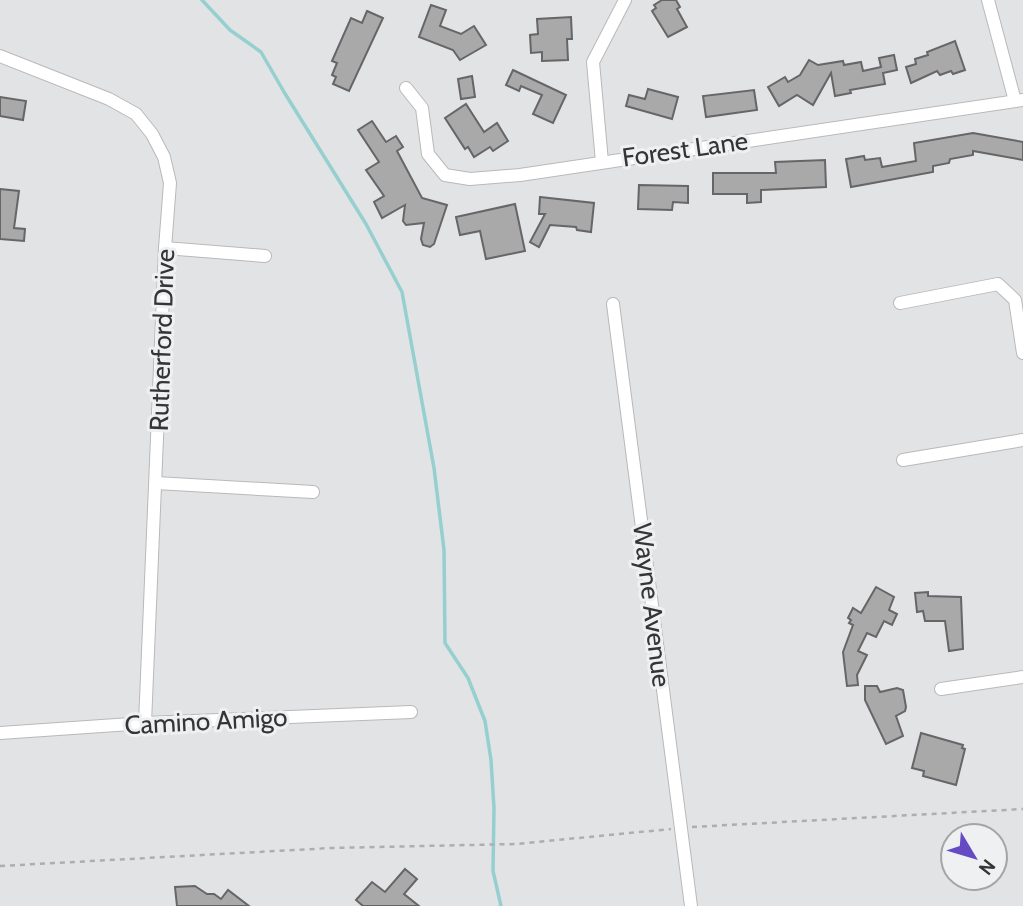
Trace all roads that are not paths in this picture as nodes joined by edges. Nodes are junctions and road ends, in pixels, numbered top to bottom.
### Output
1 (625, 0) edge
2 (988, 0) edge
3 (0, 56) edge
4 (406, 88) dead end
5 (1019, 100) edge
6 (603, 162) junction
7 (165, 248) junction
8 (265, 256) dead end
9 (900, 303) dead end
10 (613, 304) dead end
11 (1023, 353) edge
12 (1023, 440) edge
13 (903, 460) dead end
14 (156, 483) junction
15 (313, 492) dead end
16 (1023, 677) edge
17 (941, 689) dead end
18 (411, 712) dead end
19 (145, 723) junction
20 (0, 733) edge
21 (691, 906) edge

1 - 6 street
2 - 5 street
3 - 7 street, Rutherford Drive
4 - 6 street, Forest Lane
5 - 6 street, Forest Lane
7 - 8 street
7 - 14 street, Rutherford Drive
9 - 11 street
10 - 21 street, Wayne Avenue
12 - 13 street
14 - 15 street
14 - 19 street, Rutherford Drive
16 - 17 street
18 - 19 street, Camino Amigo
19 - 20 street, Camino Amigo

